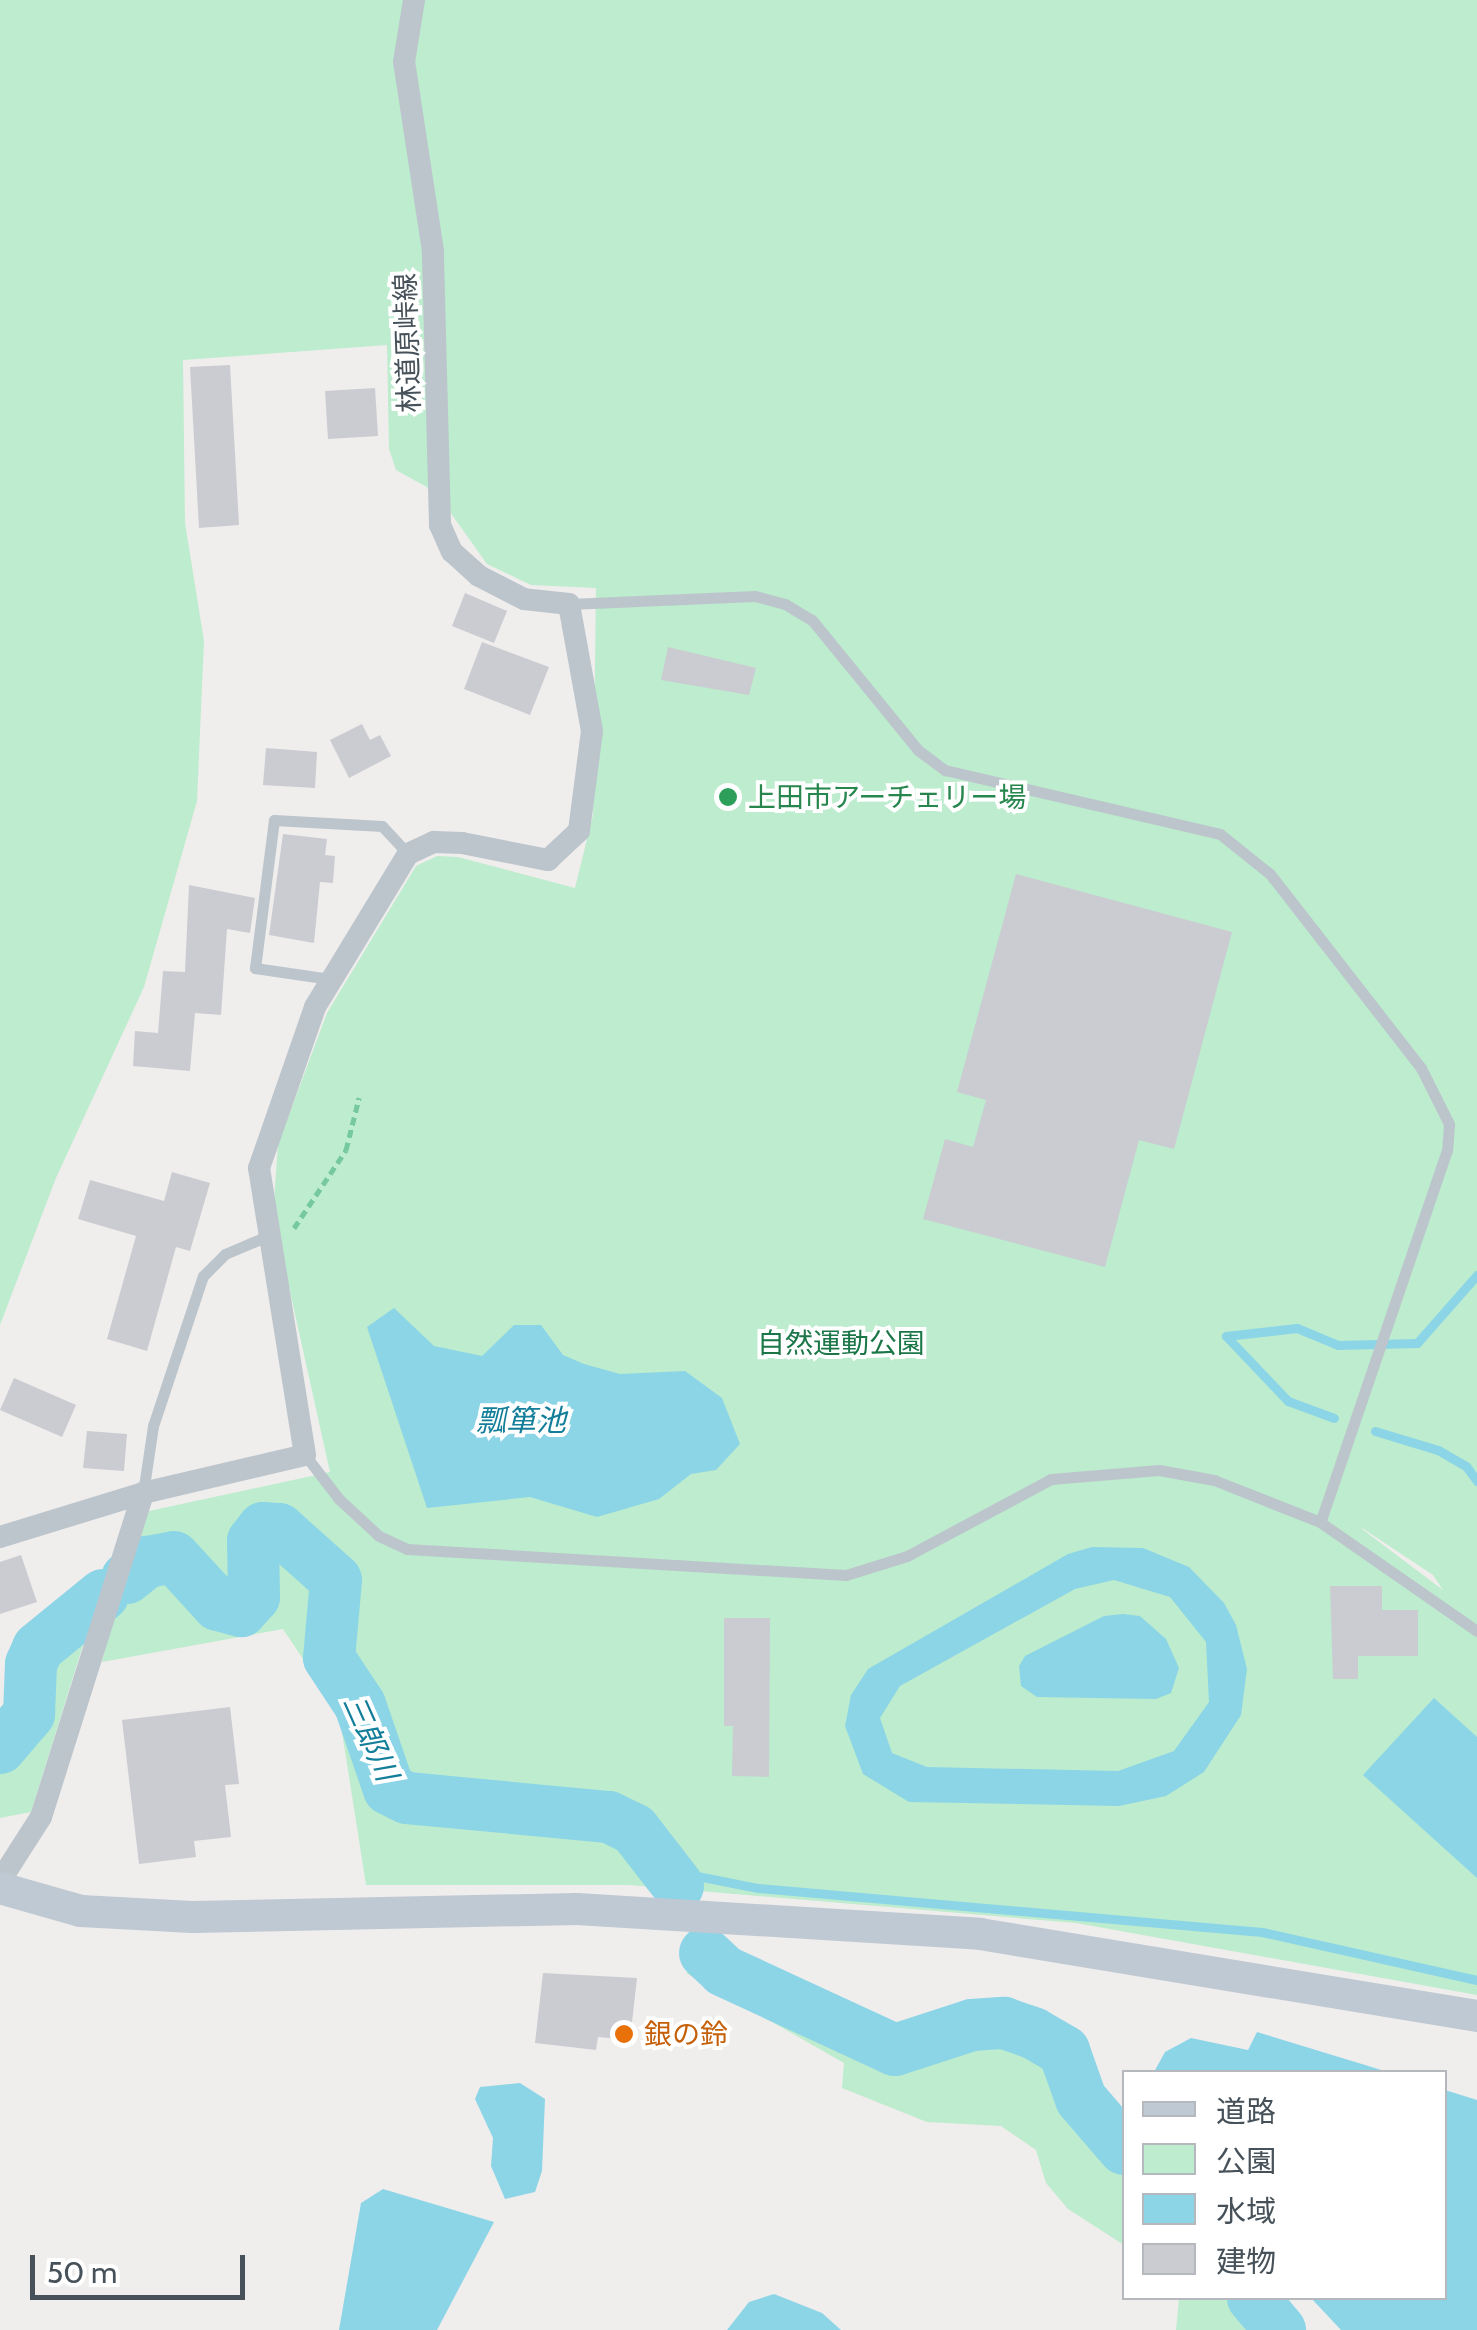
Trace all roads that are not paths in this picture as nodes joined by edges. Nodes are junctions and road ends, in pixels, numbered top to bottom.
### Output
1 (414, 0) edge
2 (569, 604) junction
3 (408, 854) junction
4 (330, 979) junction
5 (265, 1237) junction
6 (305, 1455) junction
7 (143, 1492) junction
8 (1320, 1522) junction
9 (0, 1538) edge
10 (1477, 1631) edge
11 (0, 1884) edge
12 (1477, 2016) edge

1 - 2 street, 林道原峠線
2 - 3 street
2 - 8 lane
3 - 4 street
3 - 4 lane
4 - 5 street
5 - 6 street
5 - 7 lane
6 - 7 street
6 - 8 lane
7 - 9 street
7 - 11 street
8 - 10 lane
11 - 12 street

